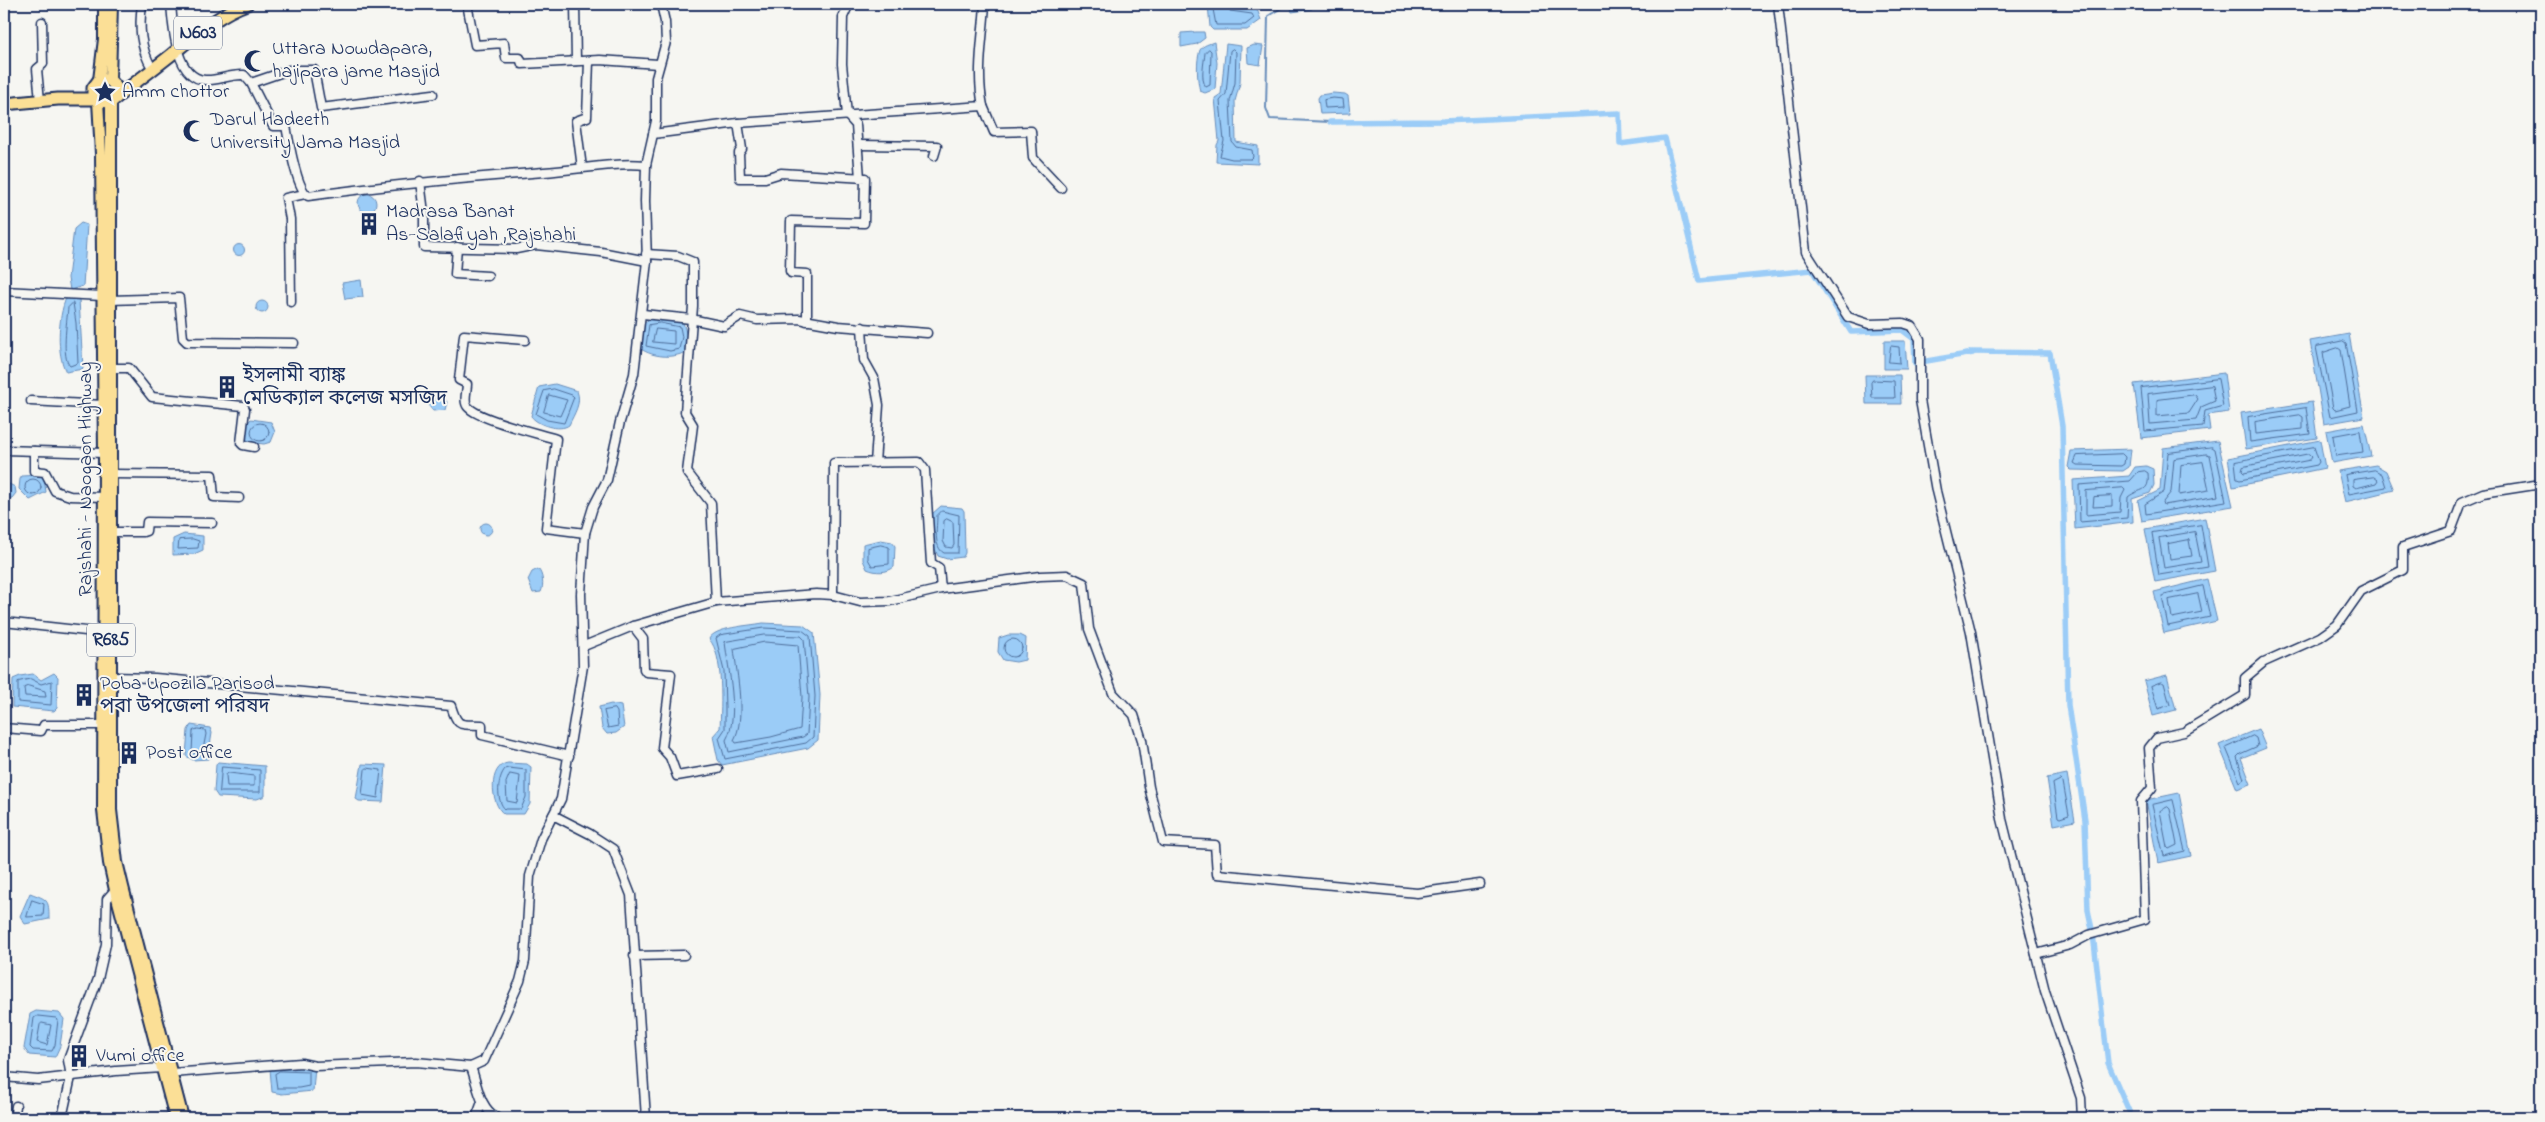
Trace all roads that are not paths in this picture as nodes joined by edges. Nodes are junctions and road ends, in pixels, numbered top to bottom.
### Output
1 (104, 4) edge
2 (112, 4) edge
3 (142, 4) edge
4 (171, 4) edge
5 (247, 4) edge
6 (467, 4) edge
7 (575, 4) edge
8 (662, 4) edge
9 (849, 4) edge
10 (985, 4) edge
11 (1778, 4) edge
12 (42, 22) dead end
13 (176, 50) junction
14 (576, 61) junction
15 (589, 61) junction
16 (658, 64) junction
17 (153, 68) junction
18 (251, 83) junction
19 (107, 87) junction
20 (434, 94) dead end
21 (58, 99) junction
22 (97, 100) junction
23 (40, 101) junction
24 (4, 104) edge
25 (983, 106) junction
26 (847, 115) junction
27 (738, 123) junction
28 (653, 134) junction
29 (858, 144) junction
30 (934, 156) dead end
31 (646, 164) junction
32 (582, 168) junction
33 (860, 178) junction
34 (420, 181) junction
35 (1061, 188) dead end
36 (305, 194) junction
37 (457, 247) junction
38 (647, 258) junction
39 (488, 276) dead end
40 (4, 291) edge
41 (106, 298) junction
42 (291, 302) dead end
43 (642, 314) junction
44 (691, 319) junction
45 (807, 321) junction
46 (862, 327) junction
47 (927, 333) dead end
48 (525, 340) dead end
49 (294, 342) dead end
50 (107, 368) junction
51 (31, 401) dead end
52 (103, 404) junction
53 (254, 447) dead end
54 (4, 450) edge
55 (34, 451) junction
56 (104, 453) junction
57 (875, 463) junction
58 (112, 474) junction
59 (2541, 484) edge
60 (104, 497) junction
61 (239, 498) dead end
62 (212, 523) dead end
63 (112, 532) junction
64 (585, 533) junction
65 (941, 589) junction
66 (833, 595) junction
67 (716, 602) junction
68 (4, 622) edge
69 (633, 626) junction
70 (104, 633) junction
71 (584, 646) junction
72 (112, 677) junction
73 (107, 725) junction
74 (4, 728) edge
75 (569, 756) junction
76 (718, 769) dead end
77 (553, 815) junction
78 (1480, 884) dead end
79 (115, 890) junction
80 (2036, 954) junction
81 (684, 955) dead end
82 (634, 956) junction
83 (152, 1012) junction
84 (471, 1067) junction
85 (162, 1068) junction
86 (172, 1073) junction
87 (4, 1077) edge
88 (71, 1077) junction
89 (482, 1102) junction
90 (16, 1106) dead end
91 (14, 1118) edge
92 (62, 1118) edge
93 (175, 1118) edge
94 (183, 1118) edge
95 (476, 1118) edge
96 (497, 1118) edge
97 (646, 1118) edge
98 (2082, 1118) edge

1 - 19 main road
2 - 19 main road
3 - 17 street
4 - 13 street
5 - 13 highway, N603
6 - 14 street
7 - 14 street
8 - 16 street
9 - 26 street
10 - 25 street
11 - 80 street
12 - 23 street
13 - 17 highway, N603
13 - 18 street
14 - 15 street
15 - 16 street
15 - 32 street
16 - 28 street
17 - 19 highway, N603
18 - 20 street
18 - 36 street
19 - 21 highway, N603
19 - 22 highway, N603
19 - 22 highway
19 - 41 main road, Rajshahi - Naogaon Highway / R685
21 - 22 highway, N603
21 - 23 highway, N603
22 - 41 main road, Rajshahi - Naogaon Highway / R685
23 - 24 highway, N603
25 - 26 street
25 - 35 street
26 - 27 street
26 - 29 street
27 - 28 street
27 - 33 street
28 - 31 street
29 - 30 street
29 - 33 street
31 - 32 street
31 - 38 street
32 - 34 street
33 - 45 street
34 - 36 street
34 - 37 street
36 - 42 street
37 - 38 street
37 - 39 street
38 - 43 street
38 - 44 street
40 - 41 street
41 - 49 street
41 - 50 main road, Rajshahi - Naogaon Highway / R685
43 - 44 street
43 - 64 street
44 - 45 street
44 - 67 street
45 - 46 street
46 - 47 street
46 - 57 street
48 - 64 street
50 - 52 main road, Rajshahi - Naogaon Highway / R685
50 - 53 street
50 - 58 main road, Rajshahi - Naogaon Highway / R685
51 - 52 street
52 - 56 main road, Rajshahi - Naogaon Highway / R685
54 - 55 street
55 - 56 street
55 - 60 street
56 - 60 main road, Rajshahi - Naogaon Highway / R685
57 - 65 street
57 - 66 street
58 - 61 street
58 - 63 main road, Rajshahi - Naogaon Highway / R685
59 - 80 street
60 - 70 main road, Rajshahi - Naogaon Highway / R685
62 - 63 street
63 - 72 main road, Rajshahi - Naogaon Highway / R685
64 - 71 street
65 - 66 street
65 - 78 street
66 - 67 street
67 - 69 street
68 - 70 street
69 - 71 street
69 - 76 street
70 - 73 main road, Rajshahi - Naogaon Highway / R685
71 - 75 street
72 - 73 main road, Rajshahi - Naogaon Highway / R685
72 - 75 street
73 - 74 street
73 - 79 main road, Rajshahi - Naogaon Highway / R685
73 - 83 main road, Rajshahi - Naogaon Highway / R685
75 - 77 street
77 - 82 street
77 - 84 street
79 - 83 main road, Rajshahi - Naogaon Highway / R685
79 - 88 street
80 - 98 street
81 - 82 street
82 - 97 street
83 - 85 main road, Rajshahi - Naogaon Highway / R685
83 - 86 main road, Rajshahi - Naogaon Highway / R685
84 - 86 street
84 - 89 street
85 - 88 street
85 - 93 main road, Rajshahi - Naogaon Highway / R685
86 - 94 main road, Rajshahi - Naogaon Highway / R685
87 - 88 street
88 - 92 street
89 - 95 street
89 - 96 street
90 - 91 street

